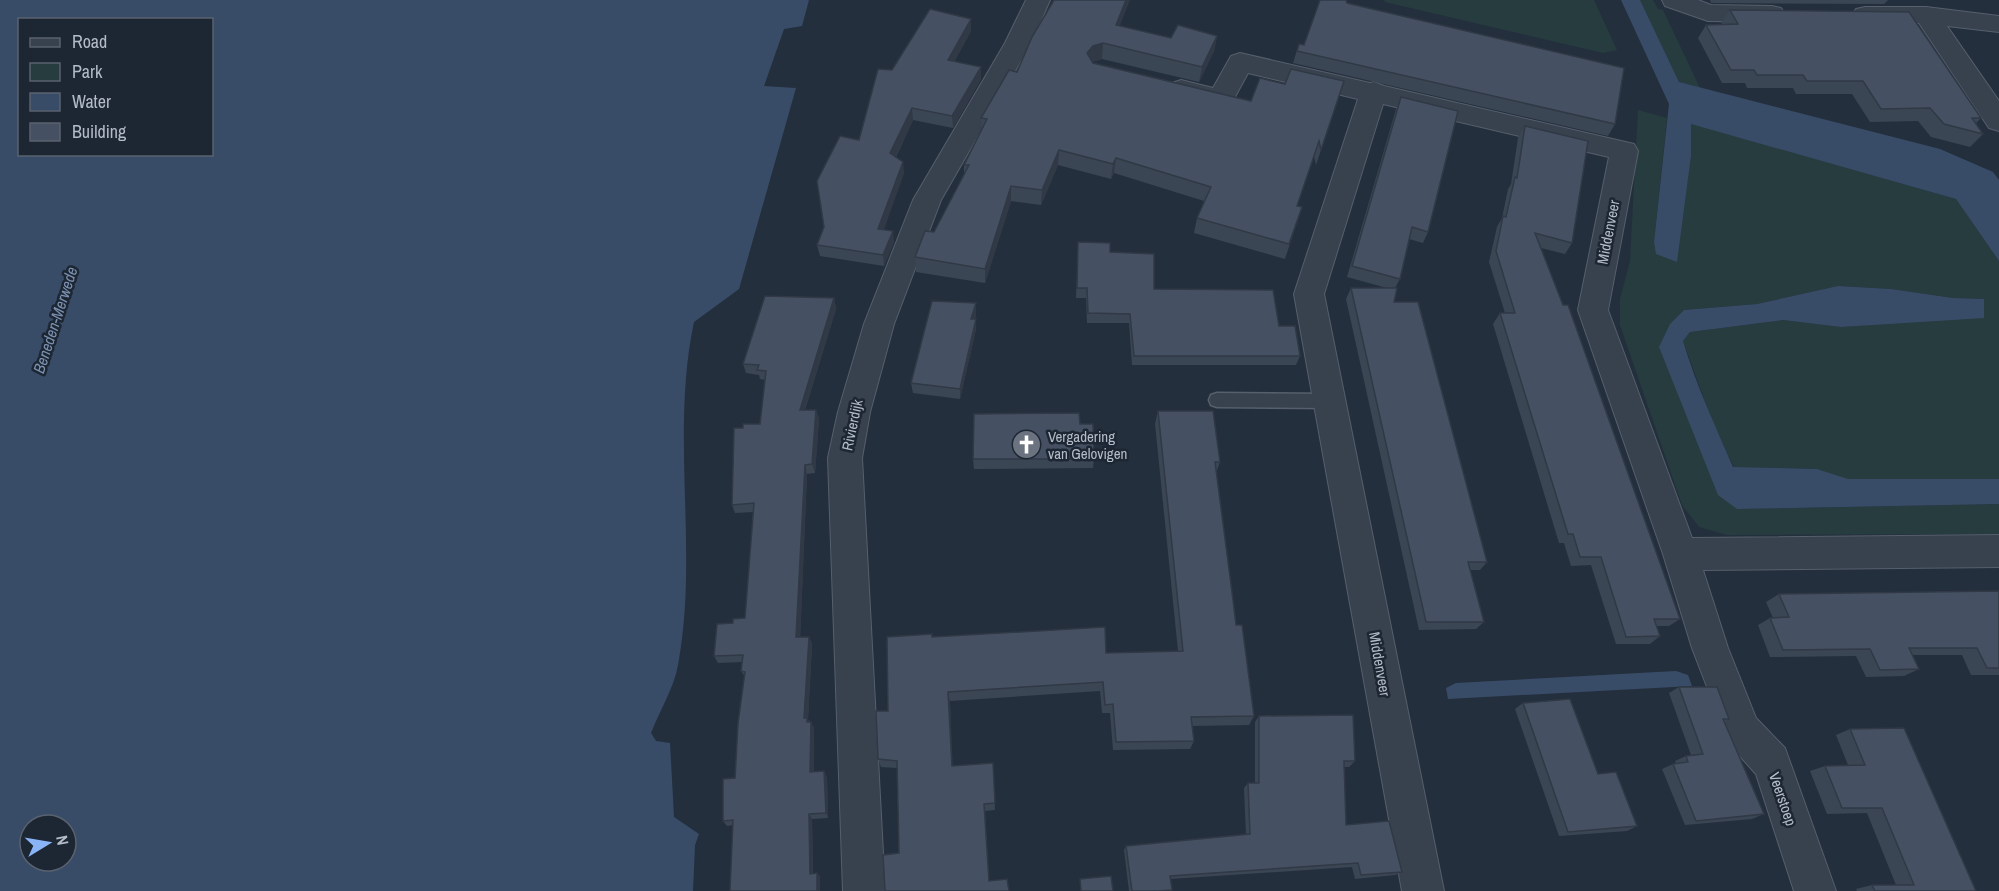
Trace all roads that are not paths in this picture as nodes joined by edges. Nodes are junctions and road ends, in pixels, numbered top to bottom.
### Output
1 (1038, 0) edge
2 (1674, 0) edge
3 (1799, 14) edge
4 (1845, 15) edge
5 (1926, 15) junction
6 (1999, 24) edge
7 (1155, 83) edge
8 (1374, 91) junction
9 (1999, 121) edge
10 (1217, 400) dead end
11 (1331, 401) junction
12 (1999, 551) edge
13 (1680, 554) junction
14 (1710, 648) joint
15 (864, 891) edge
16 (1423, 891) edge
17 (1815, 891) edge

1 - 15 street, Rivierdijk
2 - 3 street
4 - 5 street
5 - 6 street
5 - 9 street
7 - 8 street, Middenveer
8 - 11 street, Middenveer
8 - 13 street, Middenveer
10 - 11 lane
11 - 16 street, Middenveer
12 - 13 street
13 - 14 street, Middenveer
14 - 17 street, Veerstoep

